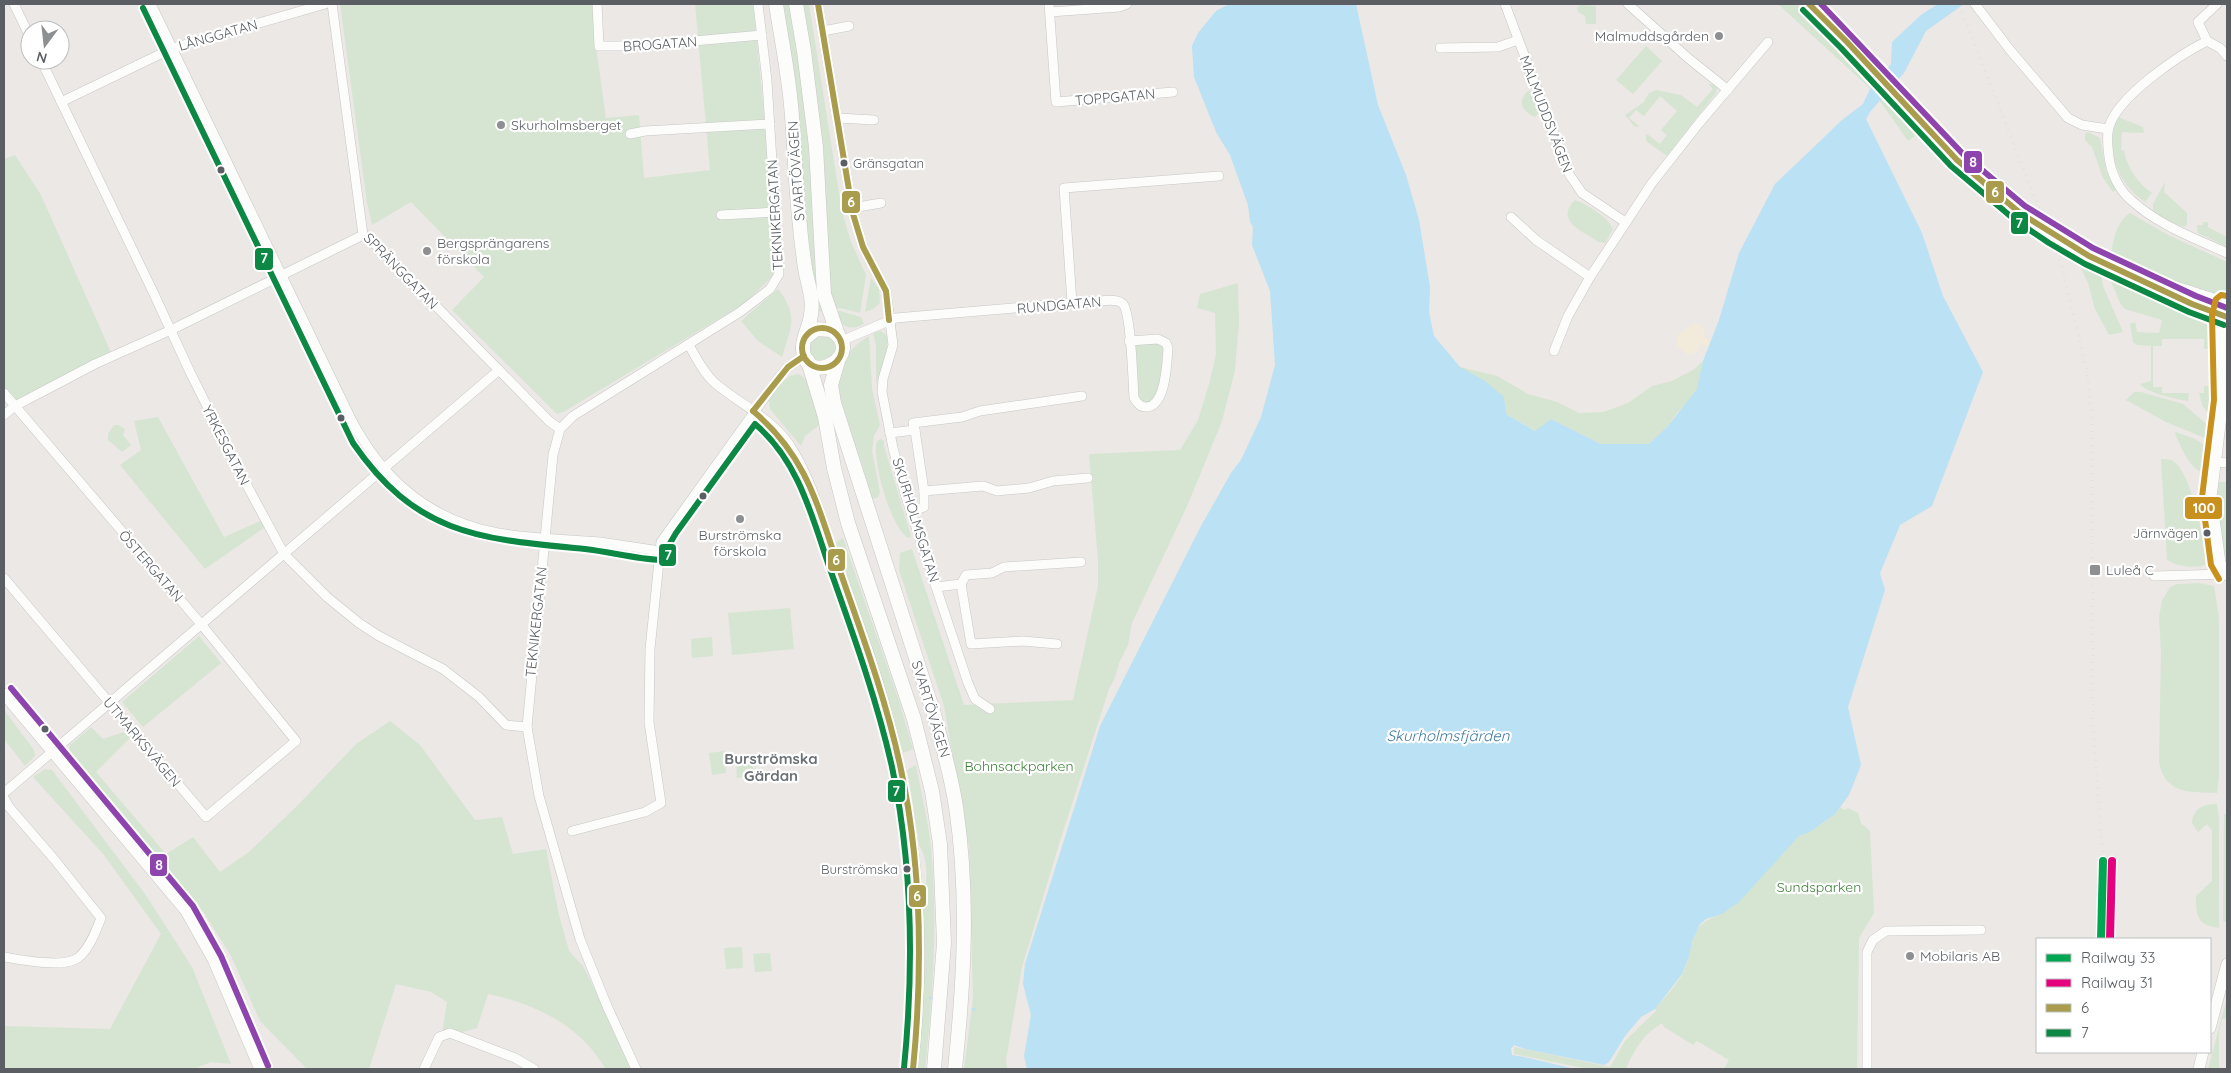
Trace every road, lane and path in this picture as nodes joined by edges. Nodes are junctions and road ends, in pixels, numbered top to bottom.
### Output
1 (14, 4) edge
2 (151, 4) edge
3 (325, 4) edge
4 (332, 4) edge
5 (597, 4) edge
6 (758, 4) edge
7 (776, 4) edge
8 (796, 4) edge
9 (818, 4) edge
10 (1127, 4) edge
11 (1504, 4) edge
12 (1628, 4) edge
13 (1809, 4) edge
14 (1975, 4) edge
15 (2217, 4) edge
16 (1050, 8) edge
17 (22, 20) edge
18 (849, 26) dead end
19 (823, 31) junction
20 (762, 35) junction
21 (1518, 40) junction
22 (2207, 41) junction
23 (1768, 42) dead end
24 (173, 48) junction
25 (1440, 48) dead end
26 (2227, 56) edge
27 (46, 70) edge
28 (1728, 90) junction
29 (1173, 92) dead end
30 (61, 102) junction
31 (838, 118) junction
32 (874, 120) dead end
33 (770, 124) junction
34 (2108, 129) junction
35 (630, 134) dead end
36 (1219, 176) dead end
37 (881, 203) dead end
38 (852, 208) junction
39 (776, 212) junction
40 (721, 215) dead end
41 (1511, 217) dead end
42 (1626, 222) junction
43 (363, 235) junction
44 (2227, 253) edge
45 (282, 274) junction
46 (1590, 277) junction
47 (1072, 303) junction
48 (2225, 310) edge
49 (889, 320) junction
50 (171, 330) junction
51 (805, 338) junction
52 (840, 338) junction
53 (1129, 340) junction
54 (688, 345) junction
55 (1554, 351) dead end
56 (806, 359) junction
57 (838, 361) junction
58 (499, 370) junction
59 (4, 393) edge
60 (1082, 396) dead end
61 (15, 406) junction
62 (754, 411) junction
63 (4, 415) edge
64 (560, 430) junction
65 (915, 430) junction
66 (890, 433) junction
67 (2215, 462) junction
68 (2227, 463) edge
69 (382, 469) junction
70 (1088, 478) dead end
71 (924, 492) junction
72 (911, 512) junction
73 (545, 538) junction
74 (660, 551) junction
75 (284, 554) junction
76 (1081, 562) dead end
77 (2227, 574) edge
78 (2154, 576) dead end
79 (4, 578) edge
80 (962, 584) junction
81 (936, 587) junction
82 (201, 624) junction
83 (969, 632) junction
84 (953, 636) junction
85 (1057, 644) dead end
86 (4, 694) edge
87 (109, 703) junction
88 (990, 709) dead end
89 (527, 727) junction
90 (296, 741) joint
91 (53, 752) junction
92 (4, 793) edge
93 (4, 798) edge
94 (572, 831) dead end
95 (1980, 930) dead end
96 (4, 957) edge
97 (2227, 964) edge
98 (2211, 1024) edge
99 (2203, 1053) edge
100 (260, 1069) edge
101 (424, 1069) edge
102 (534, 1069) edge
103 (636, 1069) edge
104 (913, 1069) edge
105 (934, 1069) edge
106 (955, 1069) edge
107 (1867, 1069) edge
108 (2199, 1069) edge

1 - 17 street
2 - 24 street
3 - 24 street, LÅNGGATAN
4 - 43 street, SPRÄNGGATAN
5 - 20 street, BROGATAN
6 - 20 street, TEKNIKERGATAN
7 - 51 main road, SVARTÖVÄGEN
8 - 52 main road, SVARTÖVÄGEN
9 - 19 street, SKURHOLMSGATAN
10 - 16 street
11 - 21 street, MALMUDDSVÄGEN
12 - 28 street
13 - 48 main road, bridge
14 - 34 street
15 - 22 street
16 - 29 street, TOPPGATAN
18 - 19 street
19 - 31 street, SKURHOLMSGATAN
20 - 33 street, TEKNIKERGATAN
21 - 25 street, MALMUDDSVÄGEN
21 - 42 street, MALMUDDSVÄGEN
22 - 26 street
22 - 34 street
23 - 28 street
24 - 30 street, LÅNGGATAN
24 - 45 street
27 - 30 street, YRKESGATAN
28 - 42 street
30 - 50 street, YRKESGATAN
31 - 32 street
31 - 38 street, SKURHOLMSGATAN
33 - 35 street
33 - 39 street, TEKNIKERGATAN
34 - 44 street
36 - 47 street
37 - 38 street
38 - 49 street, SKURHOLMSGATAN
39 - 40 street
39 - 54 street, TEKNIKERGATAN
41 - 46 street
42 - 46 street
43 - 45 street
43 - 58 street, SPRÄNGGATAN
45 - 50 street
45 - 69 street
46 - 55 street
47 - 49 street, RUNDGATAN
47 - 53 street, RUNDGATAN
48 - 67 street
49 - 52 street, RUNDGATAN
49 - 66 street, SKURHOLMSGATAN
50 - 61 street
50 - 75 street, YRKESGATAN
51 - 52 main road
51 - 56 main road
52 - 57 main road
53 - 53 street, RUNDGATAN
54 - 62 street
54 - 64 street, TEKNIKERGATAN
56 - 57 main road
56 - 62 street
56 - 105 main road, SVARTÖVÄGEN
57 - 106 main road, SVARTÖVÄGEN
58 - 64 street, SPRÄNGGATAN
58 - 69 street
59 - 61 street, ÖSTERGATAN
60 - 65 street
61 - 63 street
61 - 82 street, ÖSTERGATAN
62 - 74 street
62 - 104 street
64 - 73 street, TEKNIKERGATAN
65 - 66 street
65 - 71 street
66 - 72 street, SKURHOLMSGATAN
67 - 68 street
67 - 77 street
69 - 73 street
69 - 75 street
70 - 71 street
71 - 72 street
72 - 81 street, SKURHOLMSGATAN
73 - 74 street
73 - 89 street, TEKNIKERGATAN
74 - 94 street
75 - 82 street
75 - 89 street, YRKESGATAN
76 - 80 street
77 - 78 street
79 - 87 street, UTMARKSVÄGEN
80 - 81 street
80 - 83 street
81 - 84 street, SKURHOLMSGATAN
82 - 87 street
82 - 90 street, ÖSTERGATAN
83 - 84 street
83 - 85 street
84 - 88 street, SKURHOLMSGATAN
86 - 91 street
87 - 90 street, UTMARKSVÄGEN
87 - 91 street
89 - 103 street, TEKNIKERGATAN
91 - 92 street
91 - 100 street
93 - 96 street
95 - 107 street
97 - 98 street
99 - 108 street
101 - 102 street

